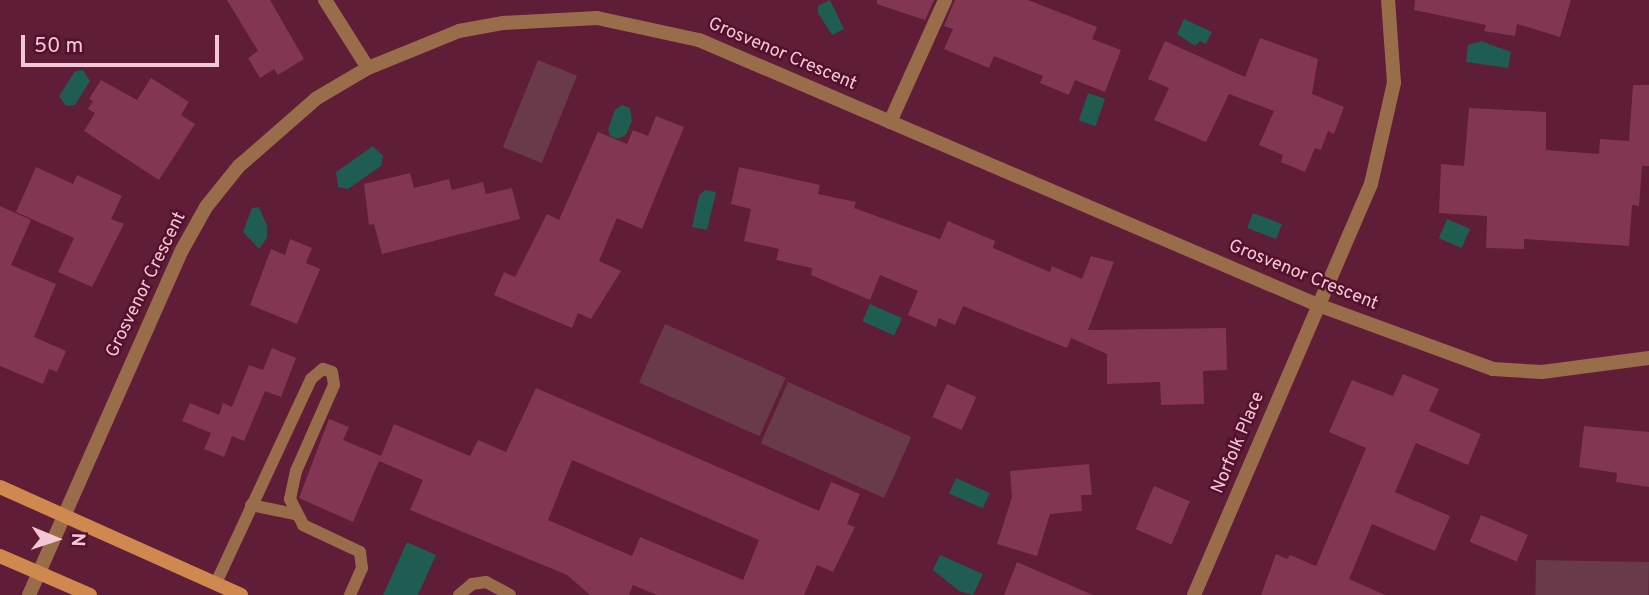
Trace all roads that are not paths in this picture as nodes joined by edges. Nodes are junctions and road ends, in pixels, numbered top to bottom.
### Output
1 (325, 0) edge
2 (945, 0) edge
3 (1388, 0) edge
4 (368, 68) junction
5 (890, 122) junction
6 (1318, 305) junction
7 (1649, 358) edge
8 (0, 487) edge
9 (250, 505) junction
10 (64, 513) junction
11 (294, 514) junction
12 (0, 556) edge
13 (38, 574) junction
14 (216, 583) junction
15 (29, 595) edge
16 (90, 595) edge
17 (241, 595) edge
18 (351, 595) edge
19 (459, 595) edge
20 (510, 595) edge
21 (1194, 595) edge

1 - 4 street
2 - 5 street
3 - 6 street, Norfolk Place
4 - 5 street, Grosvenor Crescent
4 - 10 street, Grosvenor Crescent
5 - 6 street, Grosvenor Crescent
6 - 7 street, Grosvenor Crescent
6 - 21 street, Norfolk Place
8 - 10 main road
9 - 11 lane
9 - 11 lane
9 - 14 lane
10 - 13 street, Grosvenor Crescent
10 - 14 main road
11 - 18 lane
12 - 13 main road
13 - 15 street, Grosvenor Crescent
13 - 16 main road
14 - 17 main road
19 - 20 lane

